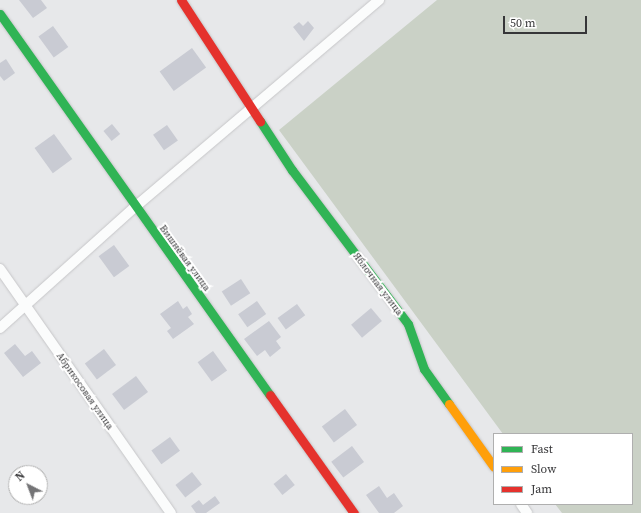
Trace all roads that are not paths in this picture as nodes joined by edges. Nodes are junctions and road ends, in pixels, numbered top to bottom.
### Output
1 (181, 0) edge
2 (379, 0) edge
3 (0, 14) edge
4 (252, 106) junction
5 (135, 207) junction
6 (0, 269) edge
7 (25, 306) junction
8 (0, 328) edge
9 (493, 466) edge
10 (521, 505) edge
11 (171, 513) edge
12 (354, 513) edge
13 (527, 513) edge

1 - 4 street, Яблочная улица
2 - 4 street
3 - 5 street, Вишнёвая улица
4 - 5 street
4 - 9 street, Яблочная улица
5 - 7 street
5 - 12 street, Вишнёвая улица
6 - 7 street, Абрикосовая улица
7 - 8 street
7 - 11 street, Абрикосовая улица
10 - 13 street

